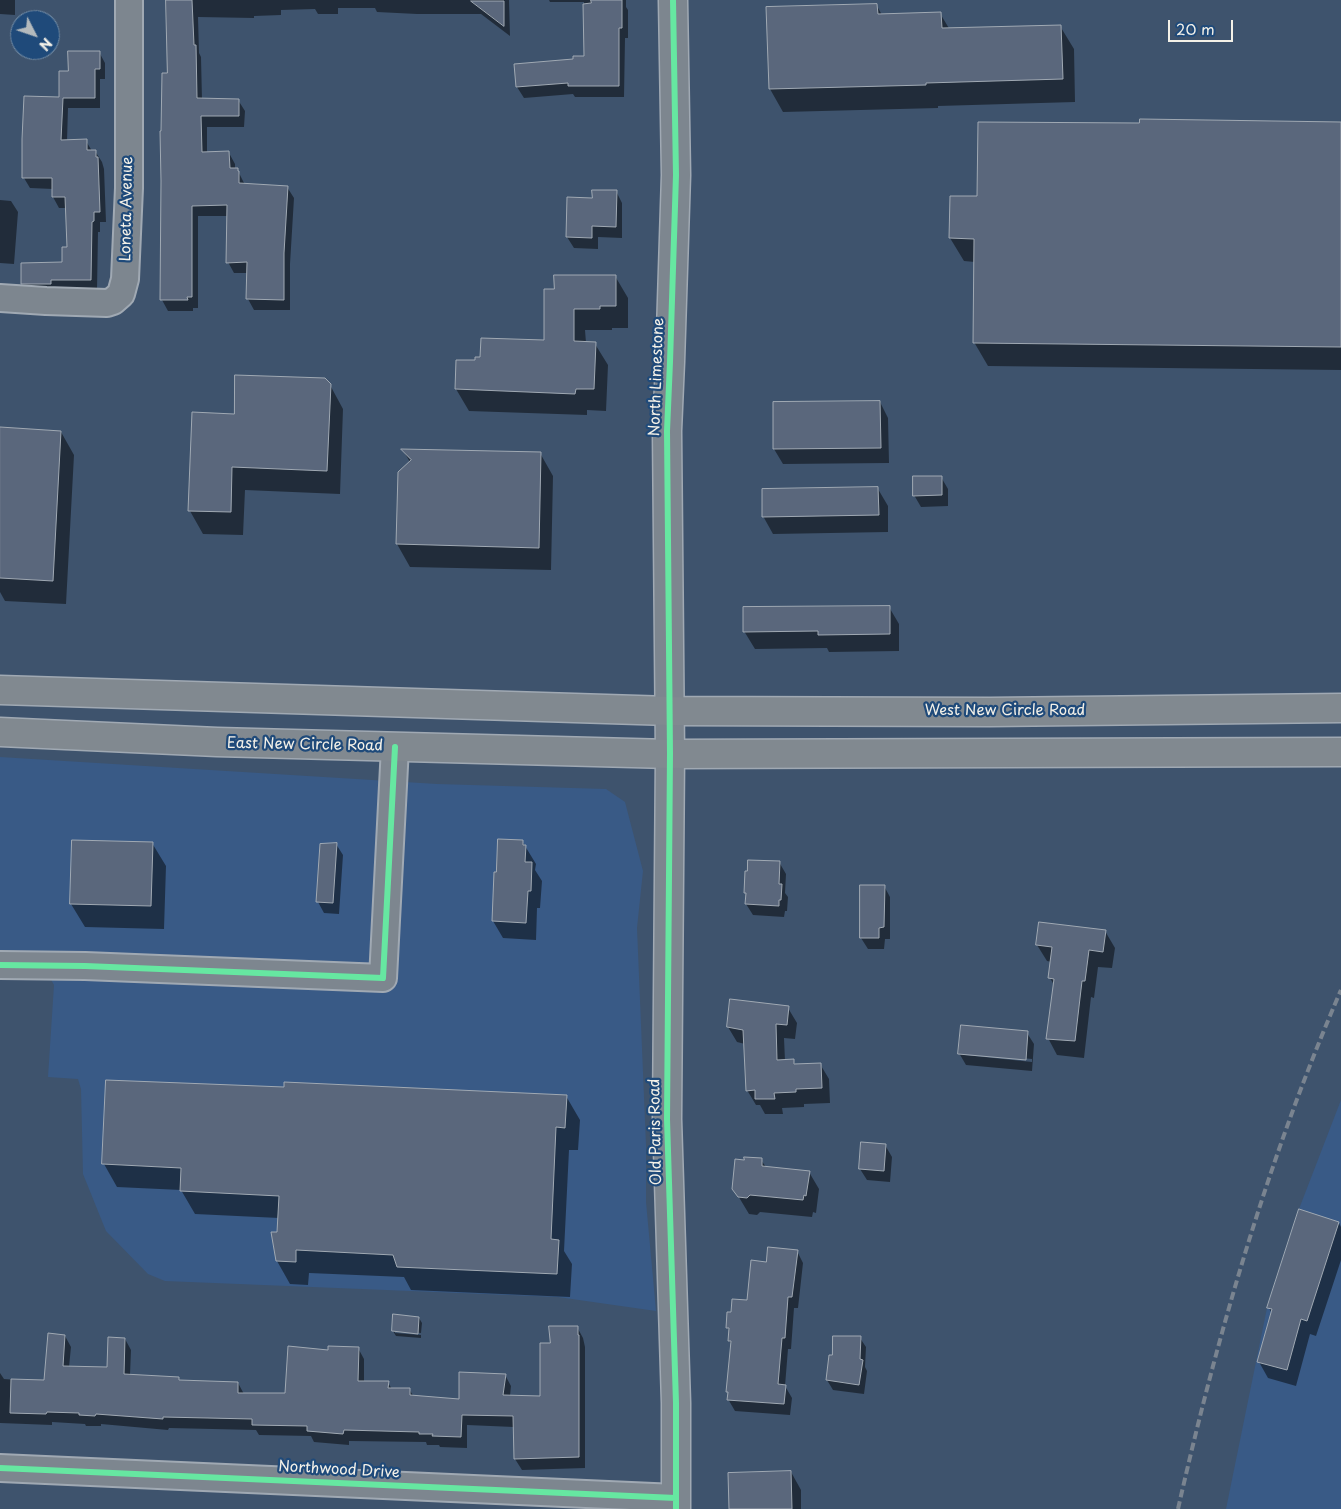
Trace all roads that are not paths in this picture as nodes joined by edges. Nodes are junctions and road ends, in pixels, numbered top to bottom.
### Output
1 (128, 0) edge
2 (673, 0) edge
3 (0, 298) edge
4 (0, 690) edge
5 (1341, 708) edge
6 (670, 711) junction
7 (0, 732) edge
8 (395, 747) junction
9 (1341, 752) edge
10 (670, 754) junction
11 (0, 964) edge
12 (0, 1468) edge
13 (676, 1503) edge

1 - 3 street, Loneta Avenue
2 - 6 street, North Limestone
4 - 6 highway
5 - 6 highway, West New Circle Road
6 - 10 street, North Limestone
7 - 8 highway, East New Circle Road
8 - 10 highway, East New Circle Road
8 - 11 street
9 - 10 highway
10 - 13 street, Old Paris Road
12 - 13 street, Northwood Drive

